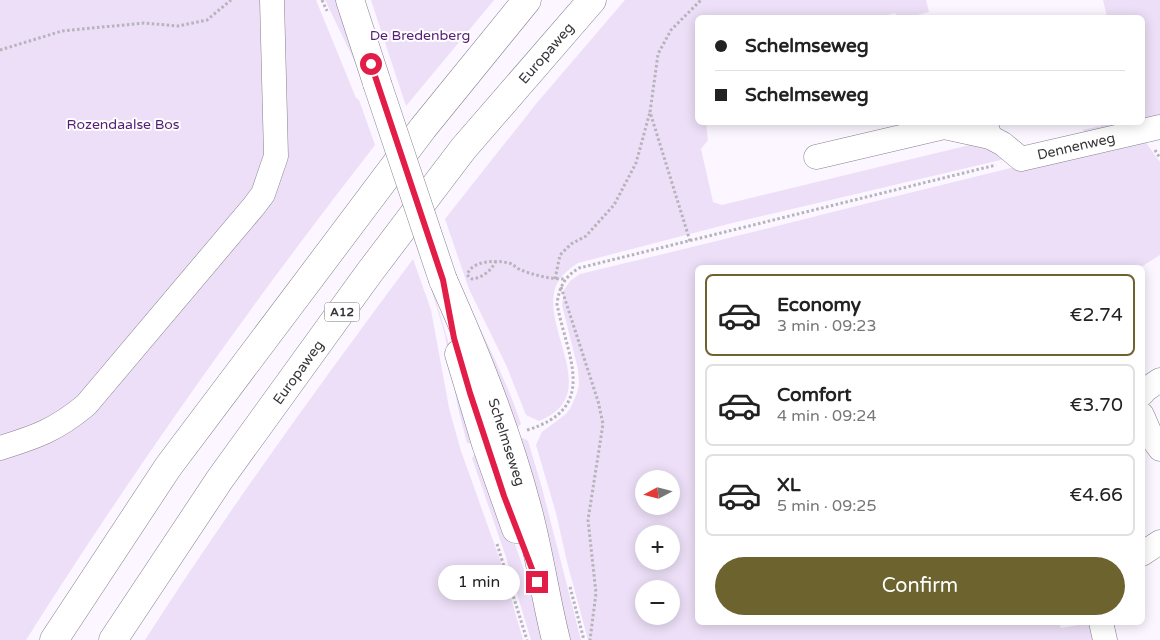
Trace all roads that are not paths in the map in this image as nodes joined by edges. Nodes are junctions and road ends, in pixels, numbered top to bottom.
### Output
1 (272, 0) edge
2 (350, 0) edge
3 (527, 0) edge
4 (592, 0) edge
5 (1160, 127) edge
6 (988, 130) edge
7 (816, 157) dead end
8 (1160, 380) edge
9 (1145, 390) edge
10 (1145, 422) edge
11 (0, 448) edge
12 (1160, 449) edge
13 (1160, 542) edge
14 (1145, 552) edge
15 (1102, 625) edge
16 (54, 640) edge
17 (113, 640) edge
18 (556, 640) edge
19 (1105, 640) edge

1 - 11 street
2 - 18 main road, Schelmseweg, bridge
3 - 16 main road
4 - 17 main road, Europaweg / A12
5 - 6 street, Dennenweg
6 - 7 street
8 - 9 street
10 - 12 street
13 - 14 street
15 - 19 street

